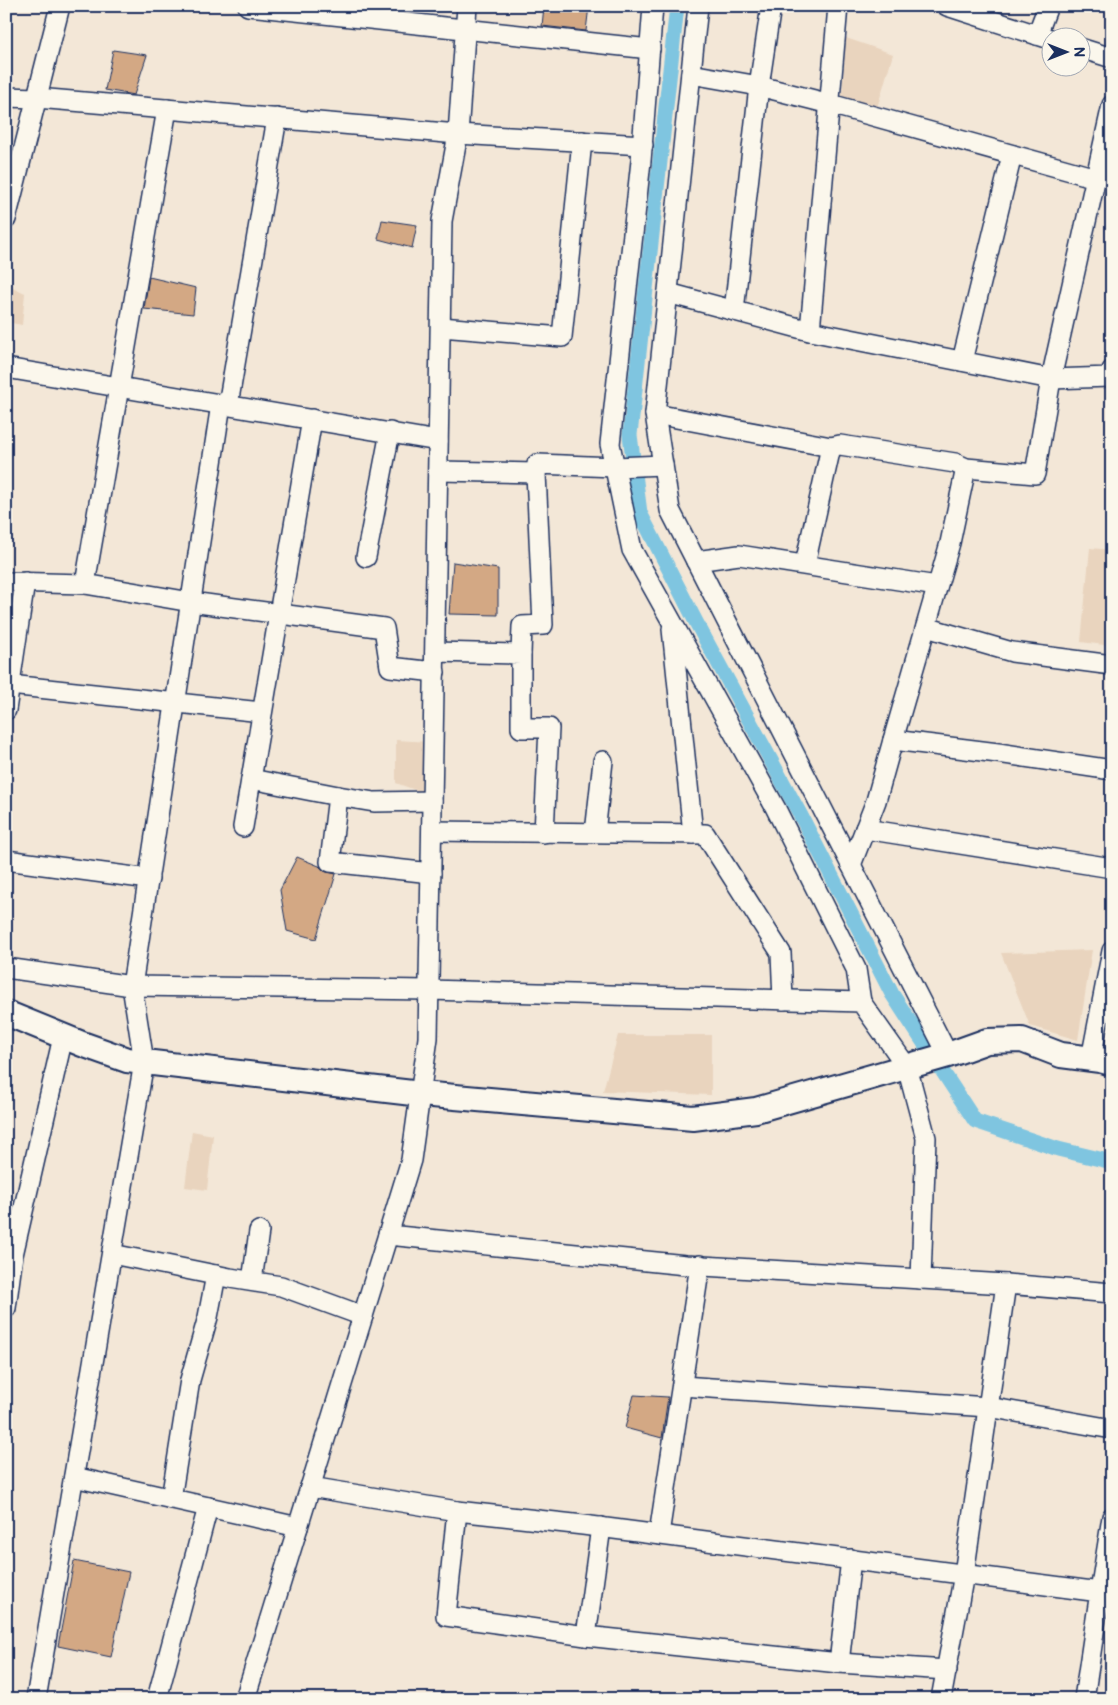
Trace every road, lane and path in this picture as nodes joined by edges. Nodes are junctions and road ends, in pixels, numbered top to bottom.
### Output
1 (60, 6) edge
2 (248, 6) edge
3 (467, 6) edge
4 (653, 6) edge
5 (698, 6) edge
6 (771, 6) edge
7 (838, 6) edge
8 (947, 6) edge
9 (1048, 6) edge
10 (314, 10) edge
11 (1045, 28) edge
12 (466, 29) junction
13 (1040, 36) edge
14 (650, 49) junction
15 (1090, 51) edge
16 (1112, 58) edge
17 (691, 74) junction
18 (759, 86) junction
19 (6, 96) edge
20 (37, 98) junction
21 (830, 104) junction
22 (1112, 105) edge
23 (167, 109) junction
24 (277, 118) junction
25 (458, 134) junction
26 (582, 141) junction
27 (643, 145) junction
28 (1012, 155) junction
29 (1102, 169) edge
30 (6, 219) edge
31 (668, 293) junction
32 (734, 311) junction
33 (440, 326) junction
34 (810, 330) junction
35 (962, 361) junction
36 (6, 368) edge
37 (1112, 370) edge
38 (1052, 379) junction
39 (120, 387) junction
40 (225, 404) junction
41 (655, 414) junction
42 (312, 419) junction
43 (390, 432) junction
44 (438, 441) junction
45 (831, 447) junction
46 (663, 465) junction
47 (615, 467) junction
48 (966, 468) junction
49 (438, 471) junction
50 (536, 473) junction
51 (366, 557) dead end
52 (696, 561) junction
53 (805, 564) junction
54 (15, 582) edge
55 (85, 584) junction
56 (937, 586) junction
57 (191, 602) junction
58 (279, 614) junction
59 (671, 619) junction
60 (926, 627) junction
61 (435, 652) junction
62 (521, 654) junction
63 (1112, 664) edge
64 (435, 672) junction
65 (10, 685) junction
66 (176, 701) junction
67 (6, 710) edge
68 (262, 712) junction
69 (894, 740) junction
70 (603, 761) dead end
71 (1112, 770) edge
72 (251, 779) junction
73 (338, 796) junction
74 (432, 801) junction
75 (243, 827) dead end
76 (865, 830) junction
77 (432, 832) junction
78 (544, 833) junction
79 (595, 833) junction
80 (693, 834) junction
81 (6, 860) edge
82 (851, 865) junction
83 (1112, 868) edge
84 (431, 873) junction
85 (149, 879) junction
86 (1112, 951) edge
87 (6, 968) edge
88 (132, 986) junction
89 (429, 990) junction
90 (783, 1000) junction
91 (861, 1002) junction
92 (6, 1012) edge
93 (64, 1037) junction
94 (948, 1055) junction
95 (1101, 1061) edge
96 (144, 1062) junction
97 (907, 1066) junction
98 (421, 1094) junction
99 (259, 1231) dead end
100 (388, 1235) junction
101 (112, 1254) junction
102 (700, 1265) junction
103 (216, 1275) junction
104 (921, 1279) junction
105 (252, 1281) junction
106 (1006, 1284) junction
107 (1112, 1293) edge
108 (6, 1308) edge
109 (363, 1316) junction
110 (682, 1386) junction
111 (988, 1407) junction
112 (1112, 1429) edge
113 (74, 1477) junction
114 (310, 1487) junction
115 (171, 1499) junction
116 (208, 1507) junction
117 (457, 1511) junction
118 (1112, 1517) edge
119 (298, 1527) junction
120 (601, 1527) junction
121 (659, 1534) junction
122 (851, 1559) junction
123 (964, 1574) junction
124 (1100, 1592) junction
125 (1104, 1618) edge
126 (586, 1636) junction
127 (838, 1663) junction
128 (947, 1670) junction
129 (36, 1699) edge
130 (157, 1699) edge
131 (245, 1699) edge
132 (942, 1699) edge
133 (1084, 1699) edge

1 - 20 street
2 - 10 street
3 - 12 street
4 - 14 street
5 - 17 street
6 - 18 street
7 - 21 street
8 - 13 street
9 - 11 street
10 - 12 street
12 - 14 street
12 - 25 street
14 - 27 street
15 - 16 street
17 - 18 street
17 - 31 street
18 - 21 street
18 - 32 street
19 - 20 street
20 - 23 street
20 - 30 street
21 - 28 street
21 - 34 street
22 - 29 street
23 - 24 street
23 - 39 street
24 - 25 street
24 - 40 street
25 - 26 street
25 - 33 street
26 - 27 street
26 - 33 street
27 - 47 street
28 - 29 street
28 - 35 street
29 - 38 street
31 - 32 street
31 - 41 street
32 - 34 street
33 - 44 street
34 - 35 street
35 - 38 street
36 - 39 street
37 - 38 street
38 - 48 street
39 - 40 street
39 - 55 street
40 - 42 street
40 - 57 street
41 - 45 street
41 - 46 street
42 - 43 street
42 - 58 street
43 - 44 street
43 - 51 street
44 - 49 street
45 - 48 street
45 - 53 street
46 - 47 street
46 - 52 street
47 - 50 street
47 - 59 street
48 - 56 street
49 - 50 street
49 - 61 street
50 - 62 street
52 - 53 street
52 - 82 street
53 - 56 street
54 - 55 street
54 - 65 street
55 - 57 street
56 - 60 street
57 - 58 street
57 - 66 street
58 - 64 street
58 - 68 street
59 - 80 street
59 - 91 street
60 - 63 street
60 - 69 street
61 - 62 street
61 - 64 street
62 - 78 street
64 - 74 street
65 - 66 street
65 - 67 street
66 - 68 street
66 - 85 street
68 - 72 street
69 - 71 street
69 - 76 street
70 - 79 street
72 - 73 street
72 - 75 street
73 - 74 street
73 - 84 street
74 - 77 street
76 - 82 street
76 - 83 street
77 - 78 street
77 - 84 street
78 - 79 street
79 - 80 street
80 - 90 street
81 - 85 street
82 - 94 street
84 - 89 street
85 - 88 street
86 - 95 street
87 - 88 street
88 - 89 street
88 - 96 street
89 - 90 street
89 - 98 street
90 - 91 street
91 - 97 street
92 - 93 main road
93 - 96 main road
93 - 108 street
94 - 95 main road
94 - 97 main road
96 - 98 main road
96 - 101 street
97 - 98 main road
97 - 104 street
98 - 100 street
99 - 105 street
100 - 102 street
100 - 109 street
101 - 103 street
101 - 113 street
102 - 104 street
102 - 110 street
103 - 105 street
103 - 115 street
104 - 106 street
105 - 109 street
106 - 107 street
106 - 111 street
109 - 114 street
110 - 111 street
110 - 121 street
111 - 112 street
111 - 123 street
113 - 115 street
113 - 129 street
114 - 117 street
114 - 119 street
115 - 116 street
116 - 119 street
116 - 130 street
117 - 120 street
117 - 126 street
118 - 124 street
119 - 131 street
120 - 121 street
120 - 126 street
121 - 122 street
122 - 123 street
122 - 127 street
123 - 124 street
123 - 128 street
124 - 125 street
125 - 133 street
126 - 127 street
127 - 128 street
128 - 132 street

